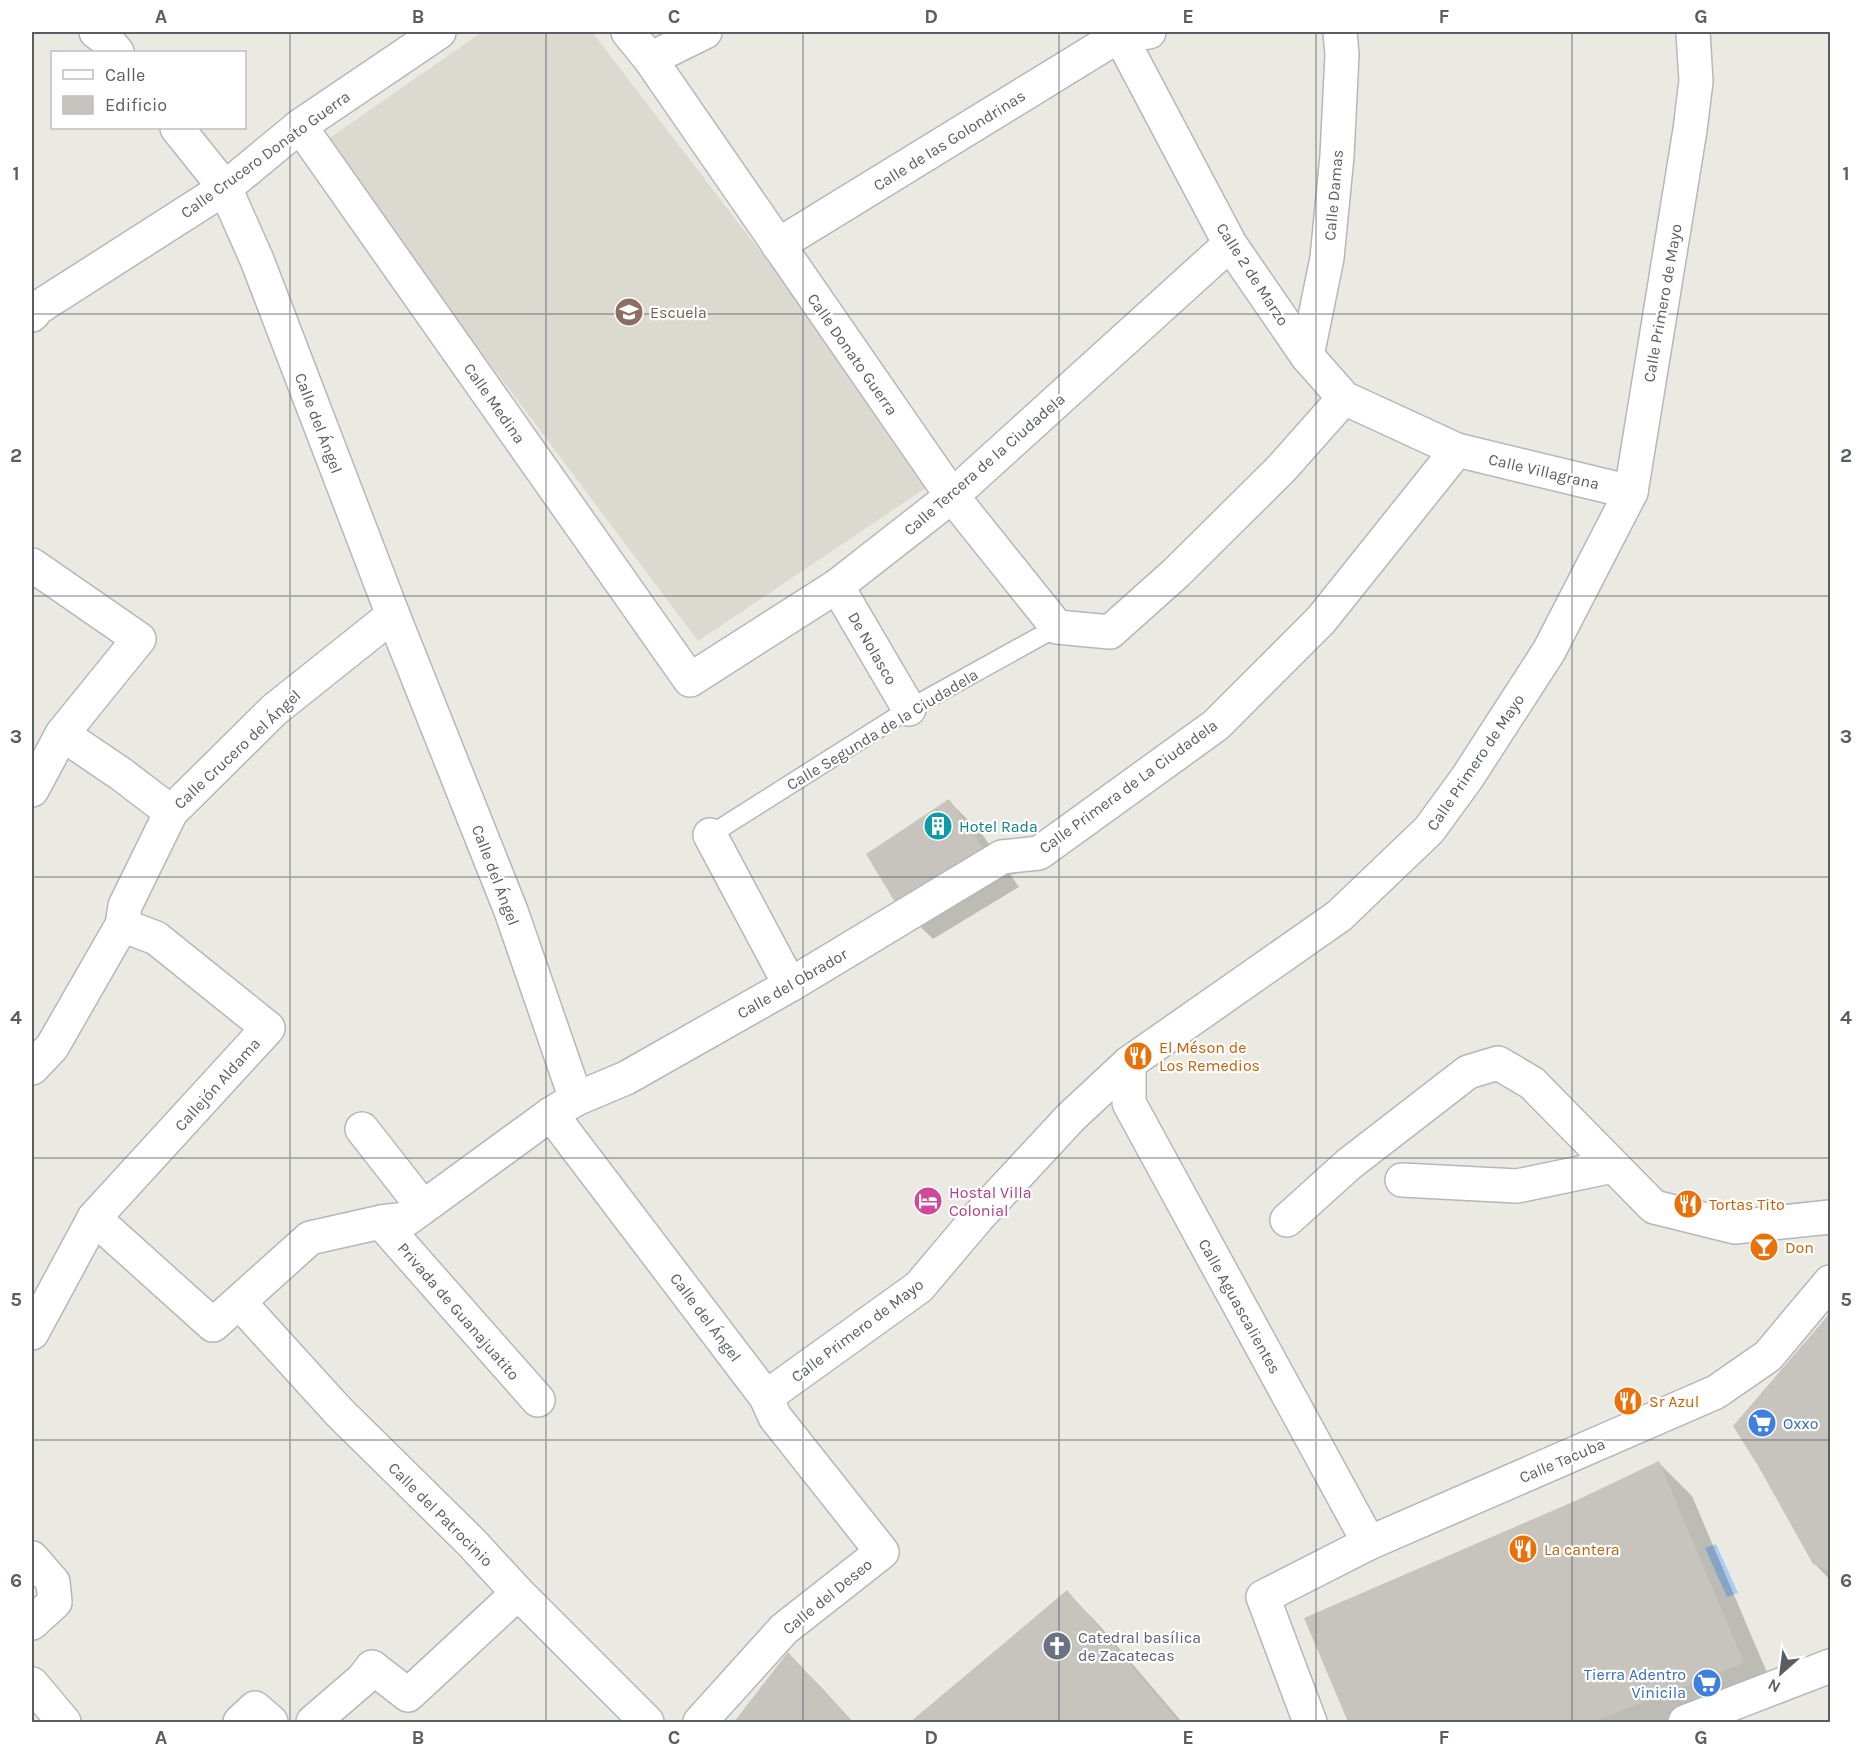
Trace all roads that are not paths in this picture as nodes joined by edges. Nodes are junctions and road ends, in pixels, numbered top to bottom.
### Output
1 (96, 32) edge
2 (439, 32) edge
3 (628, 32) edge
4 (705, 32) edge
5 (1340, 32) edge
6 (1694, 32) edge
7 (1129, 33) edge
8 (116, 51) edge
9 (650, 59) junction
10 (300, 126) junction
11 (178, 129) edge
12 (225, 188) junction
13 (1230, 244) junction
14 (778, 245) junction
15 (32, 315) edge
16 (1307, 356) junction
17 (1344, 398) junction
18 (1457, 450) junction
19 (1631, 492) junction
20 (952, 496) junction
21 (32, 564) edge
22 (837, 586) junction
23 (393, 615) junction
24 (1057, 627) junction
25 (690, 680) joint
26 (909, 709) junction
27 (62, 734) junction
28 (32, 790) edge
29 (171, 812) junction
30 (710, 835) joint
31 (1002, 857) joint
32 (122, 925) junction
33 (790, 985) junction
34 (1129, 1063) junction
35 (32, 1068) edge
36 (564, 1107) junction
37 (362, 1129) dead end
38 (1613, 1166) junction
39 (1402, 1180) dead end
40 (423, 1207) junction
41 (1830, 1217) edge
42 (94, 1218) junction
43 (1287, 1220) dead end
44 (381, 1222) junction
45 (1830, 1282) edge
46 (41, 1288) edge
47 (239, 1302) junction
48 (32, 1333) edge
49 (766, 1397) junction
50 (538, 1400) dead end
51 (1369, 1543) junction
52 (882, 1552) joint
53 (32, 1558) edge
54 (518, 1593) junction
55 (32, 1623) edge
56 (1830, 1666) edge
57 (32, 1684) edge
58 (64, 1722) edge
59 (240, 1722) edge
60 (271, 1722) edge
61 (313, 1722) edge
62 (647, 1722) edge
63 (700, 1722) edge
64 (1310, 1722) edge
65 (1685, 1722) edge

1 - 8 street
2 - 10 street, Calle Crucero Donato Guerra
3 - 9 street, Calle Donato Guerra
4 - 9 street
5 - 16 street, Calle Damas
6 - 19 street, Calle Primero de Mayo
7 - 13 street, Calle 2 de Marzo
7 - 14 street, Calle de las Golondrinas
9 - 14 street, Calle Donato Guerra
10 - 12 street, Calle Crucero Donato Guerra
10 - 25 street, Calle Medina
11 - 12 street, Calle del Ángel
12 - 15 street, Calle Crucero Donato Guerra
12 - 23 street, Calle del Ángel
13 - 16 street, Calle 2 de Marzo
13 - 20 street, Calle Tercera de la Ciudadela
14 - 20 street, Calle Donato Guerra
16 - 17 street, Calle 2 de Marzo
17 - 18 street, Calle 2 de Marzo
17 - 24 street
18 - 19 street, Calle Villagrana
18 - 31 street, Calle Primera de La Ciudadela
19 - 34 street, Calle Primero de Mayo
20 - 22 street, Calle Tercera de la Ciudadela
20 - 24 street, Calle Donato Guerra
21 - 27 street
22 - 25 street, Calle Tercera de la Ciudadela
22 - 26 street, De Nolasco
23 - 29 street, Calle Crucero del Ángel
23 - 36 street, Calle del Ángel
24 - 26 lane, Calle Segunda de la Ciudadela
26 - 30 lane, Calle Segunda de la Ciudadela
27 - 28 street
27 - 29 street
29 - 32 street, Calle Crucero del Ángel
30 - 33 street
31 - 33 street, Calle del Obrador
32 - 35 street, Calle Crucero del Ángel
32 - 42 street, Callejón Aldama
33 - 36 street, Calle del Obrador
34 - 49 street, Calle Primero de Mayo
34 - 51 street, Calle Aguascalientes
36 - 40 street, Calle del Obrador
36 - 49 street, Calle del Ángel
37 - 40 street
38 - 39 street
38 - 41 street
38 - 43 street
40 - 44 street, Calle del Obrador
42 - 46 street
42 - 47 street, Calle del Obrador
44 - 47 street, Calle del Obrador
44 - 50 street, Privada de Guanajuatito
45 - 51 street, Calle Tacuba
46 - 48 street
47 - 54 street, Calle del Patrocinio
49 - 52 street, Calle del Ángel
51 - 64 street, Calle Tacuba
52 - 63 street, Calle del Deseo
53 - 55 street
54 - 61 street
54 - 62 street, Calle del Patrocinio
56 - 65 street
57 - 58 street
59 - 60 street

